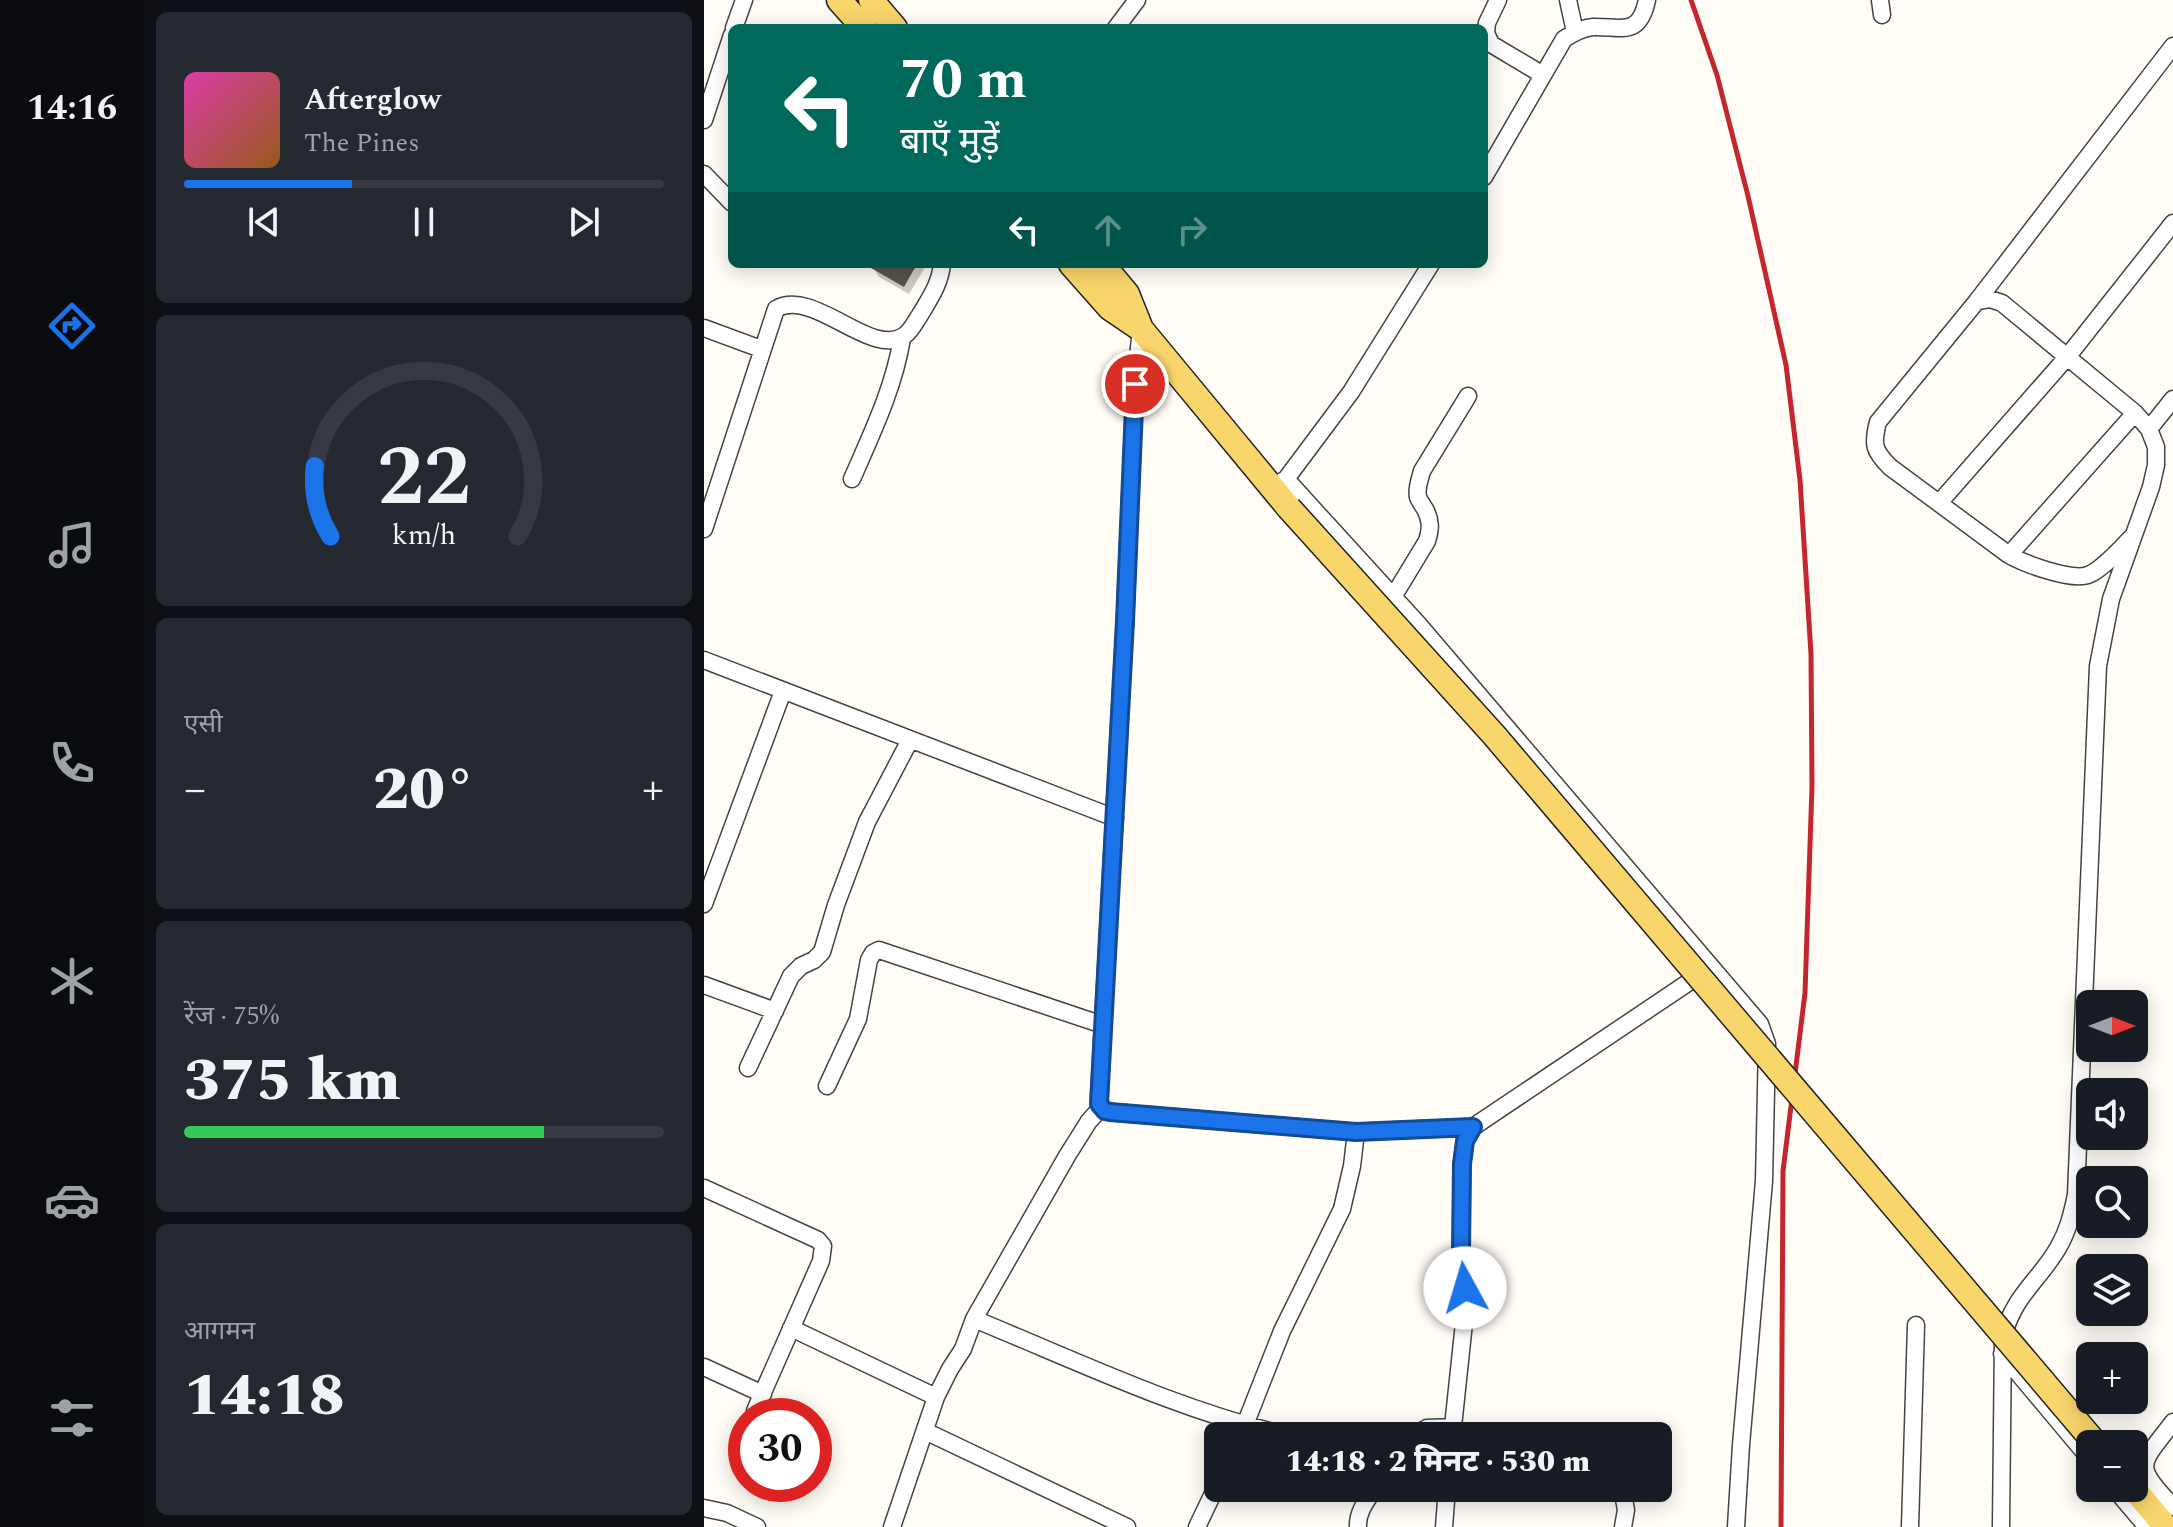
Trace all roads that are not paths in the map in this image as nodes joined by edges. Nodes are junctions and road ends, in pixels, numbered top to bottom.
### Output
1 (744, 0) edge
2 (839, 0) edge
3 (871, 0) edge
4 (1137, 0) edge
5 (1498, 0) edge
6 (1568, 0) edge
7 (1647, 0) edge
8 (735, 24) edge
9 (860, 24) edge
10 (892, 24) edge
11 (1119, 24) edge
12 (1487, 24) edge
13 (1575, 32) junction
14 (1488, 37) edge
15 (2173, 46) edge
16 (728, 47) edge
17 (1543, 75) junction
18 (704, 120) edge
19 (1488, 170) edge
20 (704, 174) edge
21 (728, 199) edge
22 (2173, 223) edge
23 (941, 268) edge
24 (1075, 268) edge
25 (1105, 268) edge
26 (1428, 268) edge
27 (1977, 301) junction
28 (704, 328) edge
29 (1141, 329) junction
30 (902, 338) junction
31 (761, 349) junction
32 (2068, 356) junction
33 (1468, 396) dead end
34 (2173, 399) edge
35 (2135, 413) junction
36 (2149, 429) junction
37 (852, 479) dead end
38 (1278, 484) junction
39 (1939, 503) junction
40 (704, 529) edge
41 (2132, 537) junction
42 (2009, 555) junction
43 (1393, 597) junction
44 (704, 660) edge
45 (783, 691) junction
46 (910, 740) junction
47 (1115, 818) junction
48 (704, 904) edge
49 (1712, 967) junction
50 (704, 985) edge
51 (775, 1011) junction
52 (1103, 1025) junction
53 (748, 1068) dead end
54 (827, 1086) dead end
55 (1101, 1108) junction
56 (1473, 1127) junction
57 (1356, 1132) junction
58 (704, 1188) edge
59 (974, 1319) junction
60 (1916, 1325) dead end
61 (791, 1328) junction
62 (2002, 1354) junction
63 (704, 1367) edge
64 (763, 1394) junction
65 (936, 1397) junction
66 (761, 1398) edge
67 (1222, 1422) edge
68 (1247, 1422) edge
69 (1453, 1422) edge
70 (2173, 1422) edge
71 (2084, 1430) edge
72 (925, 1431) junction
73 (2076, 1442) edge
74 (1209, 1502) edge
75 (1366, 1502) edge
76 (1446, 1502) edge
77 (1625, 1502) edge
78 (2126, 1502) edge
79 (2145, 1502) edge
80 (2173, 1507) edge
81 (704, 1508) edge
82 (757, 1527) edge
83 (892, 1527) edge
84 (1127, 1527) edge
85 (1197, 1527) edge
86 (1358, 1527) edge
87 (1444, 1527) edge
88 (1623, 1527) edge
89 (1736, 1527) edge
90 (1910, 1527) edge
91 (2001, 1527) edge
92 (2147, 1527) edge
93 (2166, 1527) edge

1 - 8 street
2 - 9 main road
3 - 10 main road
4 - 11 street
5 - 12 street
6 - 13 street
7 - 13 street
13 - 17 street
14 - 17 street
15 - 27 street
16 - 18 street
17 - 19 street
20 - 21 street
22 - 32 street
23 - 30 street
24 - 29 main road
25 - 29 main road
26 - 38 street
27 - 32 street
27 - 39 street
28 - 31 street
29 - 38 main road
29 - 47 street
30 - 31 street
30 - 37 street
31 - 40 street
32 - 35 street
32 - 39 street
33 - 43 street
34 - 36 street
35 - 36 street
35 - 42 street
36 - 41 street
38 - 43 street
38 - 71 main road, bridge
39 - 42 street
41 - 42 street
41 - 62 street
43 - 49 street
44 - 45 street
45 - 46 street
45 - 48 street
46 - 47 street
46 - 51 street
47 - 52 street
49 - 56 street
49 - 89 street
50 - 51 street
51 - 53 street
52 - 54 street
52 - 55 street
55 - 57 street
55 - 59 street
56 - 57 street
56 - 69 street
57 - 68 street
58 - 61 street
59 - 65 street
59 - 67 street
60 - 90 street
61 - 64 street
61 - 65 street
62 - 73 street
62 - 91 street
63 - 64 street
64 - 66 street
65 - 72 street
70 - 80 street
72 - 83 street
72 - 84 street
74 - 85 street
75 - 86 street
76 - 87 street
77 - 88 street
78 - 92 street
79 - 93 main road
81 - 82 street

